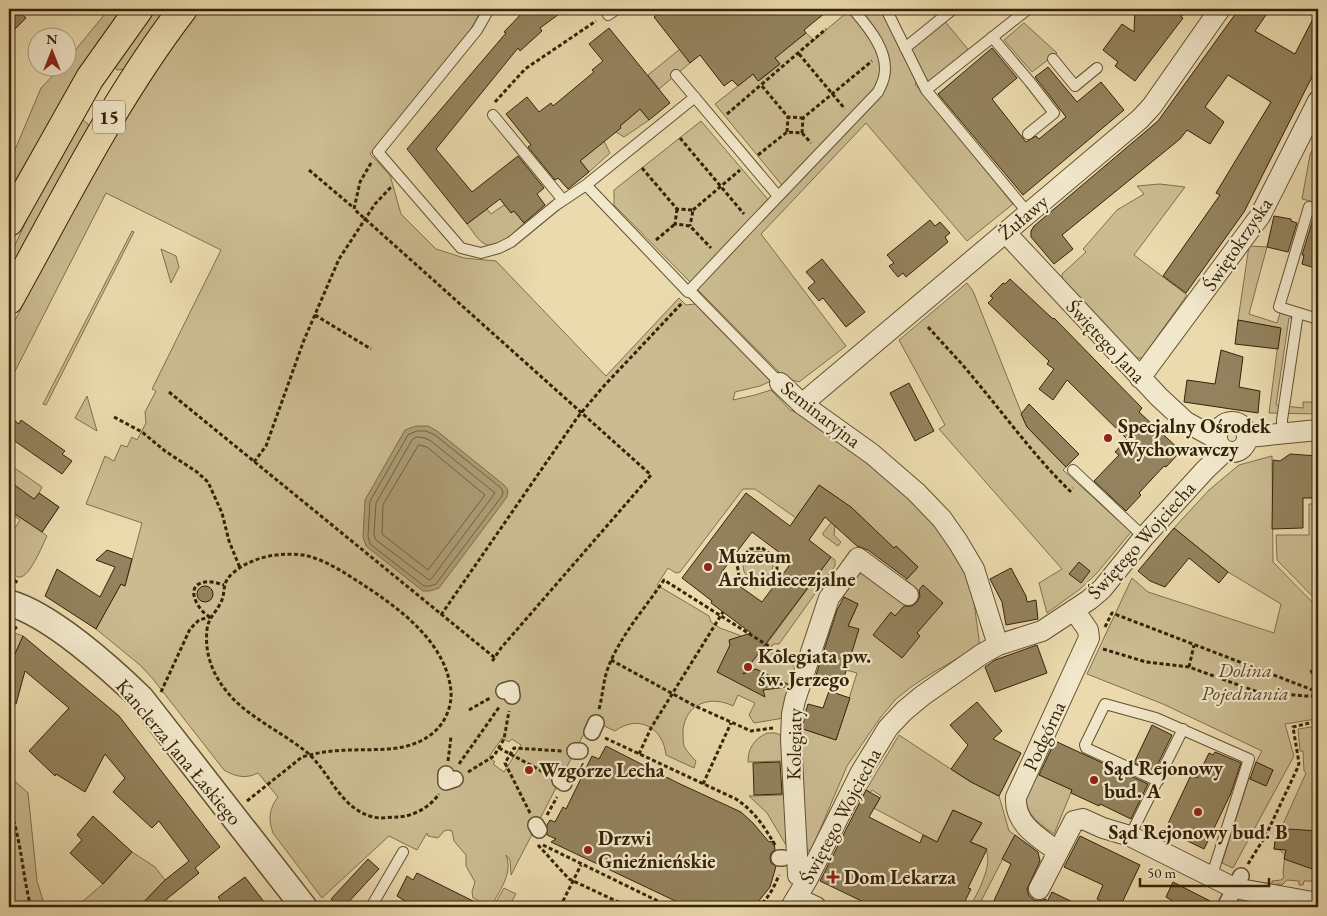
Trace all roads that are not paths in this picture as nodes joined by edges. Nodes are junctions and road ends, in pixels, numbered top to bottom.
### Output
1 (139, 9) edge
2 (183, 9) edge
3 (489, 9) edge
4 (853, 9) edge
5 (886, 9) edge
6 (953, 9) edge
7 (1028, 9) edge
8 (1220, 9) edge
9 (992, 37) junction
10 (905, 48) junction
11 (1053, 59) dead end
12 (1097, 68) dead end
13 (676, 75) dead end
14 (926, 90) junction
15 (695, 97) junction
16 (1318, 101) edge
17 (493, 116) road end
18 (1028, 134) dead end
19 (586, 185) junction
20 (778, 196) junction
21 (563, 200) junction
22 (1318, 209) edge
23 (1028, 213) junction
24 (9, 222) edge
25 (1005, 232) junction
26 (690, 292) junction
27 (9, 300) edge
28 (1298, 313) junction
29 (1318, 319) edge
30 (1140, 378) junction
31 (780, 383) joint
32 (802, 404) junction
33 (1318, 430) edge
34 (1282, 433) junction
35 (1221, 445) junction
36 (1073, 470) dead end
37 (1144, 537) junction
38 (908, 595) dead end
39 (1074, 610) junction
40 (15, 612) edge
41 (998, 645) junction
42 (1183, 730) junction
43 (1158, 781) junction
44 (1130, 836) junction
45 (1057, 851) junction
46 (403, 852) dead end
47 (1211, 878) junction
48 (1240, 878) junction
49 (807, 880) junction
50 (1039, 889) dead end
51 (794, 902) edge
52 (1318, 903) edge
53 (303, 907) edge
54 (370, 907) edge
55 (816, 907) edge
56 (1225, 907) edge

1 - 24 main road, 15
2 - 27 main road, 15
3 - 21 lane
4 - 20 lane
5 - 10 lane
6 - 10 lane
7 - 9 lane
8 - 23 street, Żuławy
9 - 14 lane
9 - 18 lane
10 - 14 lane
11 - 12 lane
13 - 15 lane
14 - 23 lane
15 - 19 lane
15 - 20 lane
16 - 30 street, Świętokrzyska
17 - 21 lane
19 - 21 lane
19 - 26 lane, Seminaryjna
20 - 26 lane
22 - 28 lane
23 - 25 street, Żuławy
25 - 30 street, Świętego Jana
25 - 32 street, Żuławy
26 - 31 lane, Seminaryjna
28 - 29 lane
28 - 34 lane
30 - 35 street, Świętego Jana
31 - 32 street, Seminaryjna
32 - 41 street, Seminaryjna
33 - 34 street
34 - 35 street
35 - 37 street, Świętego Wojciecha
36 - 37 lane
37 - 39 street, Świętego Wojciecha
38 - 49 street, Kolegiaty
39 - 41 street, Świętego Wojciecha
39 - 45 street, Podgórna
40 - 53 street, Kanclerza Jana Łaskiego
41 - 49 street, Świętego Wojciecha
42 - 43 lane
42 - 43 lane
42 - 47 lane
43 - 44 lane
44 - 45 street
44 - 47 street
45 - 50 street
46 - 54 lane
47 - 48 street
48 - 52 street
48 - 56 street
49 - 51 street, Świętego Wojciecha
51 - 55 street

